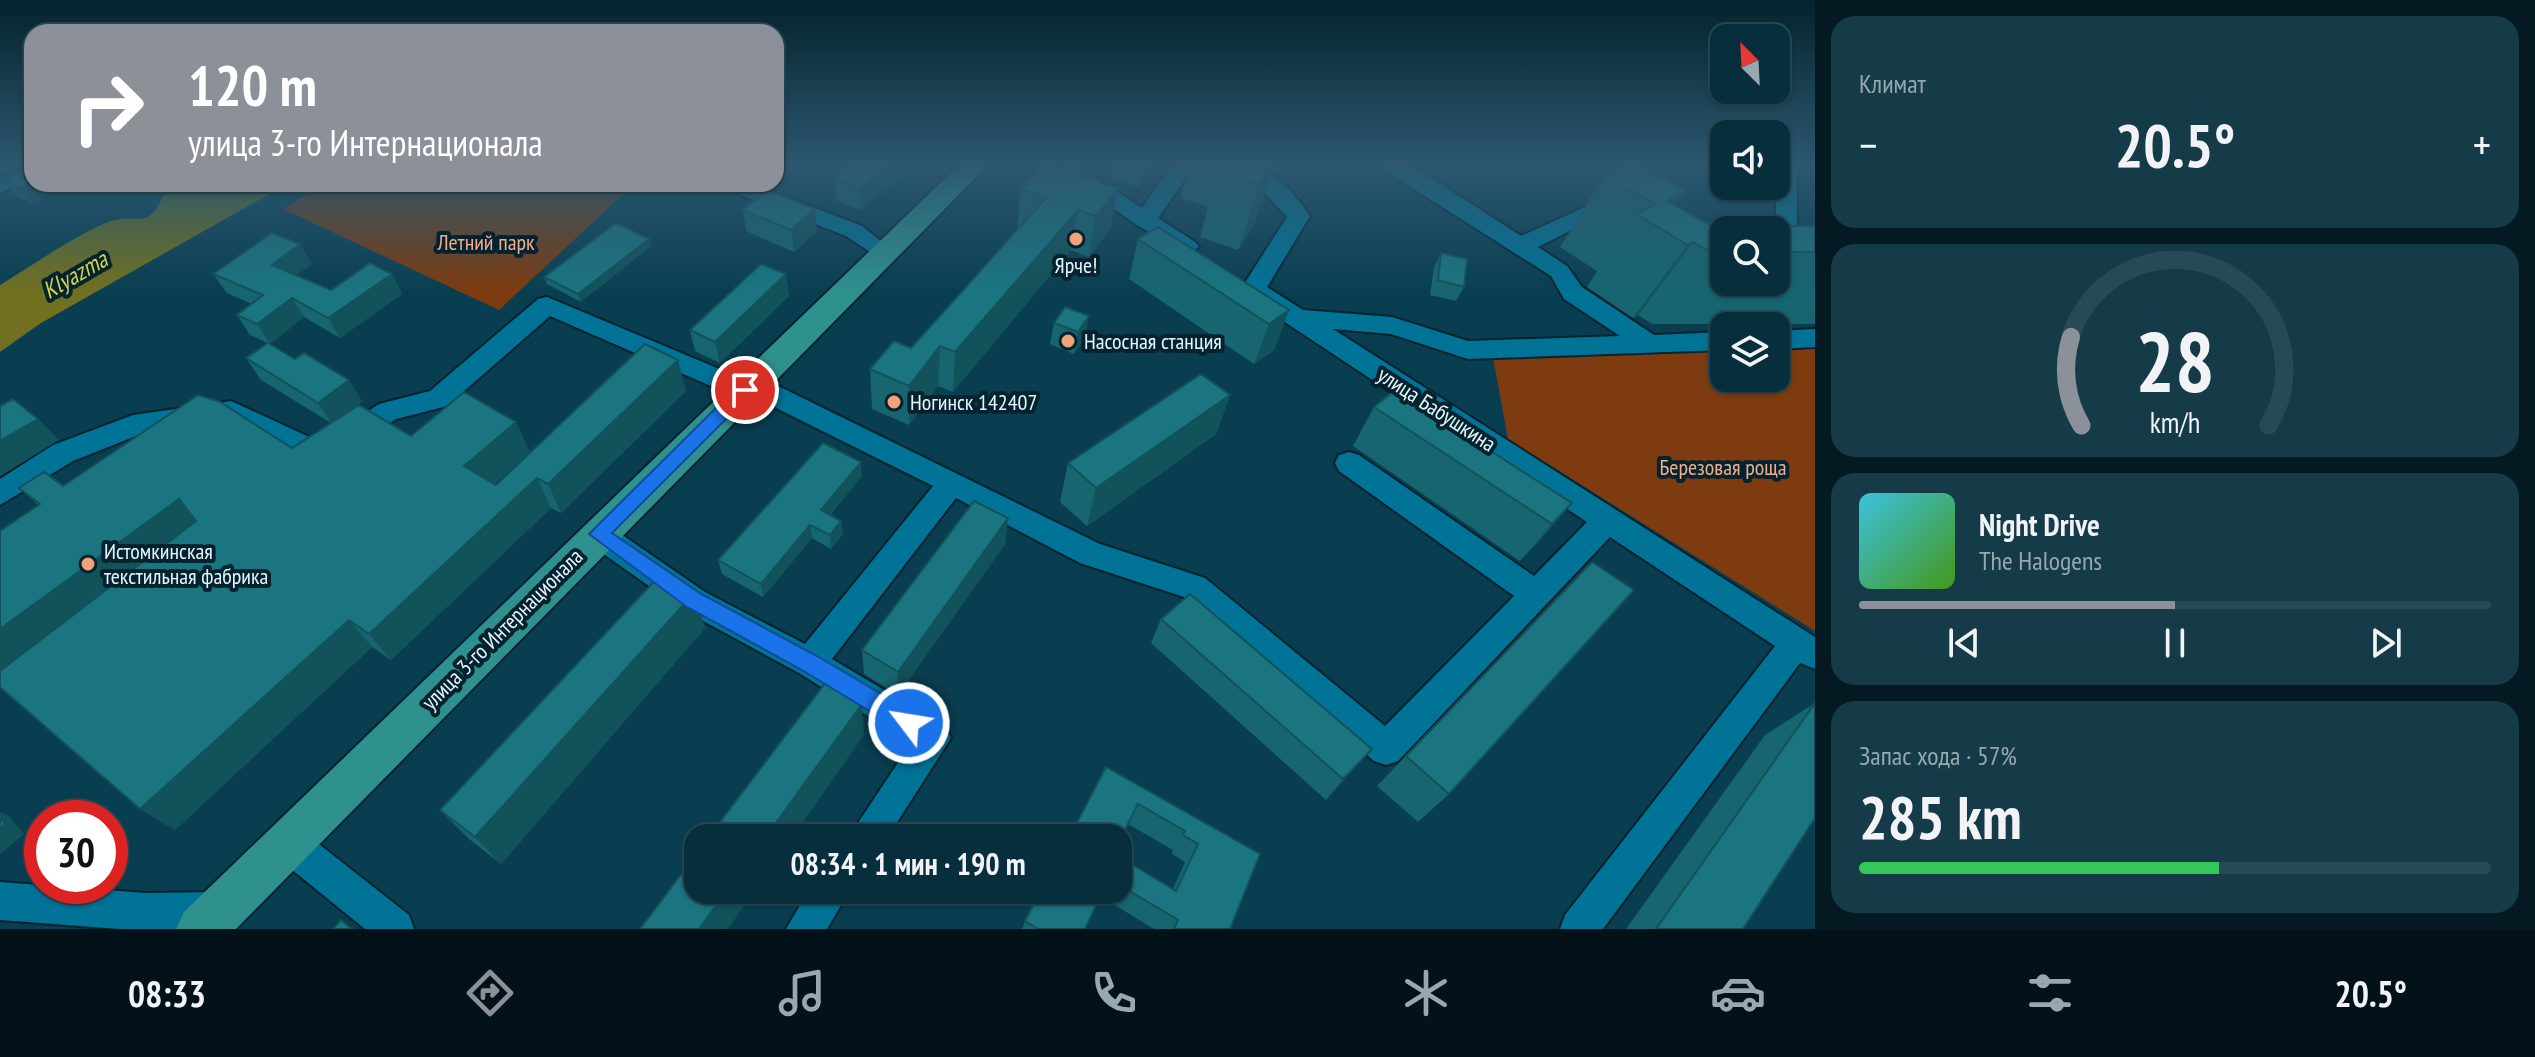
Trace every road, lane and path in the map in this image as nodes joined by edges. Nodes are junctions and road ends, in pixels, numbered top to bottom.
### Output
1 (791, 206) edge
2 (932, 206) edge
3 (1124, 206) edge
4 (1154, 206) edge
5 (1290, 206) edge
6 (1459, 206) edge
7 (1145, 220) junction
8 (1635, 240) edge
9 (1520, 246) junction
10 (884, 253) junction
11 (1253, 289) junction
12 (1297, 318) junction
13 (1815, 338) edge
14 (1790, 339) edge
15 (1710, 342) edge
16 (1650, 344) junction
17 (748, 387) junction
18 (1349, 463) dead end
19 (952, 483) junction
20 (0, 494) edge
21 (1608, 520) junction
22 (598, 534) junction
23 (1536, 595) junction
24 (1806, 649) edge
25 (810, 663) junction
26 (876, 824) edge
27 (288, 843) junction
28 (0, 901) edge
29 (822, 904) edge
30 (210, 920) edge
31 (395, 929) edge
32 (805, 929) edge
33 (1579, 929) edge

1 - 10 street
2 - 10 main road, улица 3-го Интернационала
3 - 7 street, улица Бабушкина
4 - 7 street
5 - 11 street
6 - 9 street
7 - 11 street, улица Бабушкина
8 - 9 street
9 - 16 street
10 - 17 main road, улица 3-го Интернационала
11 - 12 street, улица Бабушкина
12 - 16 street
12 - 21 street, улица Бабушкина
13 - 14 street
15 - 16 street
17 - 19 street
17 - 20 street
17 - 22 main road, улица 3-го Интернационала
18 - 23 street
19 - 23 street
19 - 25 street
21 - 23 street
21 - 24 street, улица Бабушкина
22 - 25 street
22 - 27 main road, улица 3-го Интернационала
24 - 33 street
25 - 26 street
27 - 30 main road, улица 3-го Интернационала
27 - 31 street
28 - 30 street
29 - 32 street

